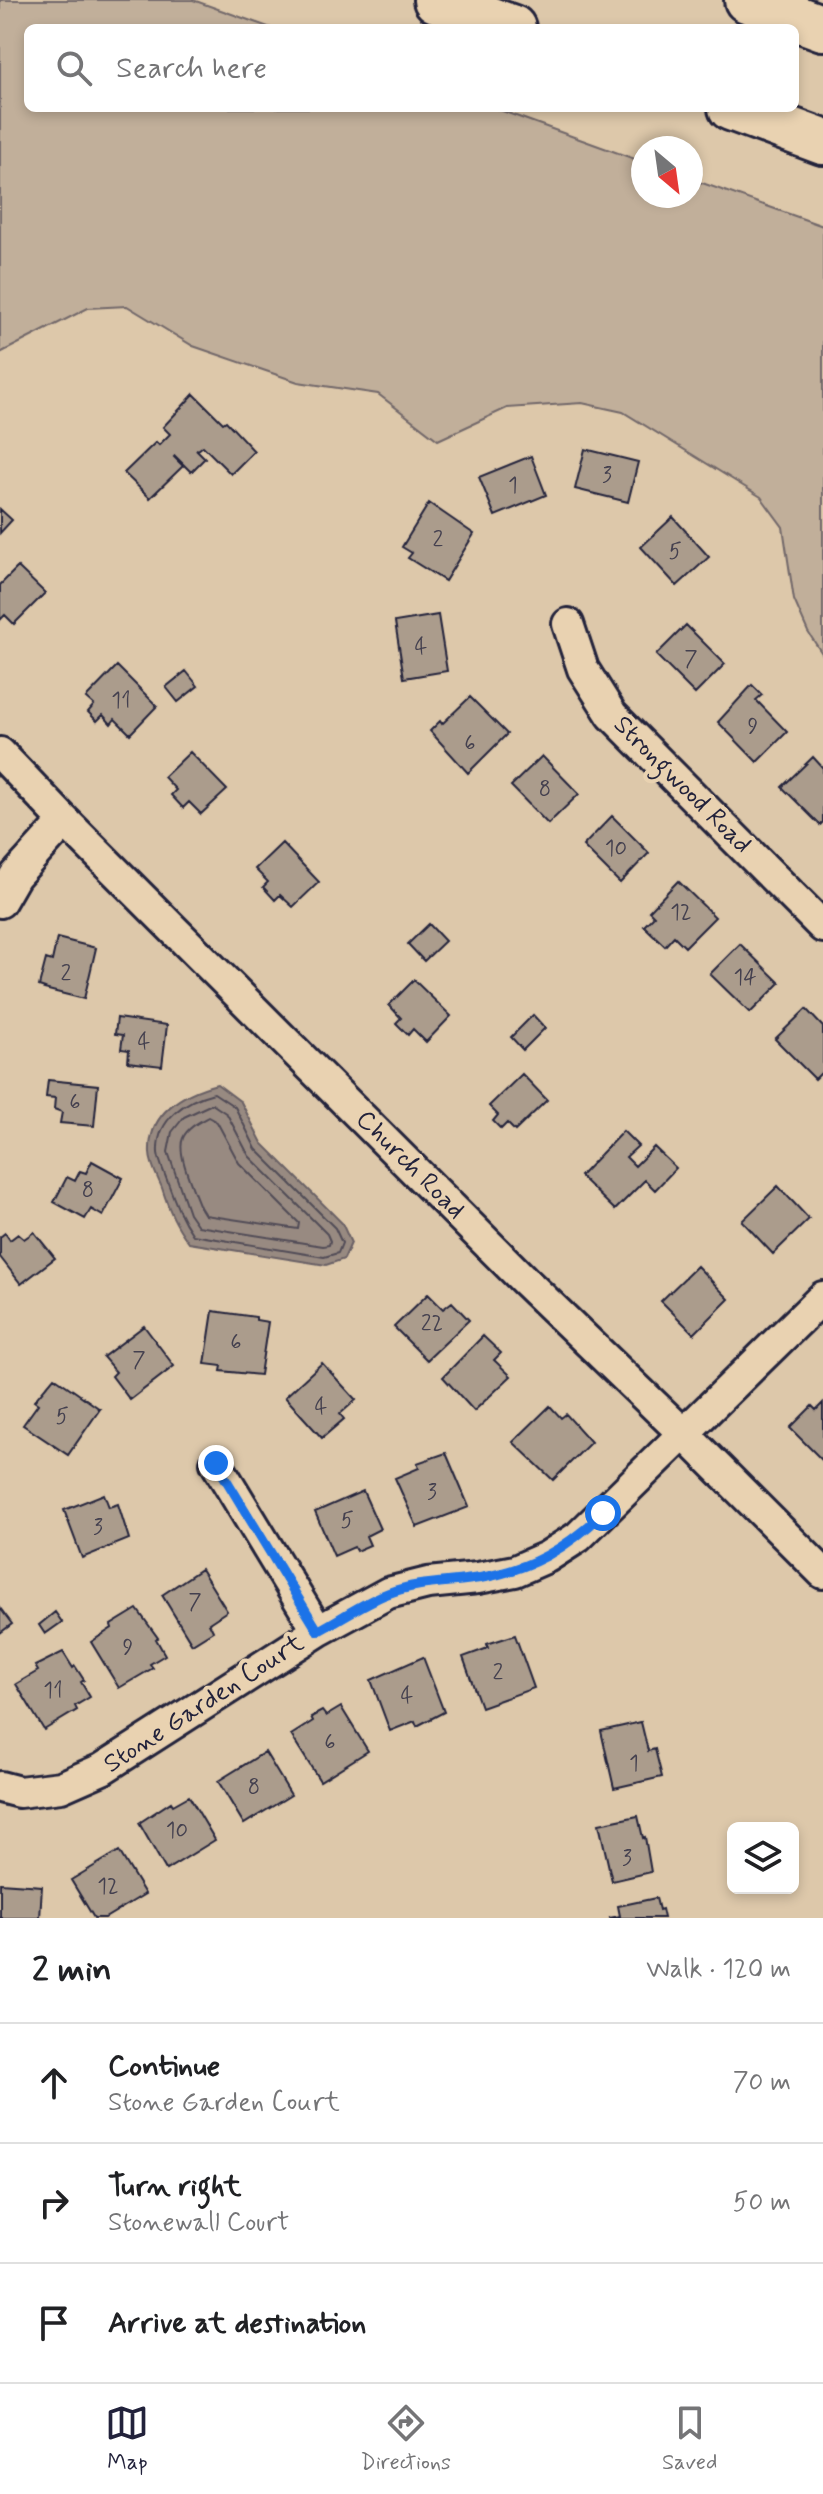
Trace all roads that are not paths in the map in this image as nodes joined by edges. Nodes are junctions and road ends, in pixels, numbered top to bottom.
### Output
1 (436, 0) edge
2 (747, 0) edge
3 (502, 24) edge
4 (823, 28) edge
5 (742, 112) edge
6 (823, 142) edge
7 (568, 624) dead end
8 (0, 753) edge
9 (65, 821) junction
10 (0, 902) edge
11 (823, 927) edge
12 (823, 1297) edge
13 (684, 1434) junction
14 (216, 1463) dead end
15 (823, 1573) edge
16 (318, 1631) junction
17 (0, 1787) edge

1 - 3 highway
2 - 4 highway
5 - 6 highway
7 - 11 street, Strongwood Road
8 - 9 street, Church Road
9 - 10 street
9 - 13 street, Church Road
12 - 13 street, Stone Garden Court
13 - 15 street, Church Road
13 - 16 street, Stone Garden Court
14 - 16 street
16 - 17 street, Stone Garden Court

